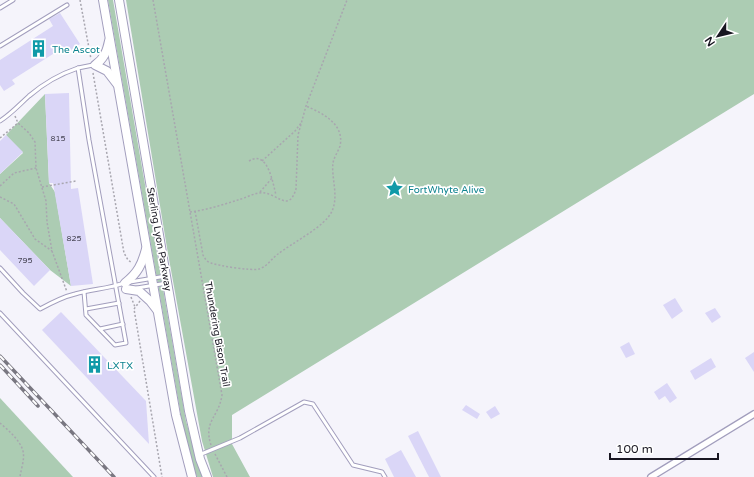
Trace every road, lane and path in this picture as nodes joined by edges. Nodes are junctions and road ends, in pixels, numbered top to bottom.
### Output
1 (80, 0) edge
2 (103, 0) edge
3 (119, 0) edge
4 (153, 0) edge
5 (347, 0) edge
6 (10, 1) edge
7 (67, 5) dead end
8 (0, 8) edge
9 (110, 36) junction
10 (0, 46) edge
11 (94, 65) junction
12 (78, 68) junction
13 (118, 85) junction
14 (306, 106) junction
15 (13, 112) junction
16 (0, 121) edge
17 (18, 123) junction
18 (301, 123) junction
19 (0, 138) edge
20 (249, 161) dead end
21 (262, 161) junction
22 (36, 168) junction
23 (272, 178) junction
24 (76, 181) dead end
25 (0, 186) edge
26 (42, 187) junction
27 (260, 192) junction
28 (276, 195) junction
29 (0, 197) edge
30 (195, 211) junction
31 (190, 212) junction
32 (146, 244) junction
33 (52, 251) junction
34 (0, 268) edge
35 (139, 269) junction
36 (167, 280) junction
37 (153, 282) junction
38 (116, 286) junction
39 (126, 286) junction
40 (84, 292) junction
41 (144, 295) junction
42 (69, 296) junction
43 (119, 303) junction
44 (86, 309) junction
45 (0, 313) edge
46 (159, 313) junction
47 (123, 324) junction
48 (100, 329) junction
49 (754, 414) edge
50 (0, 423) edge
51 (213, 449) junction
52 (200, 455) junction
53 (20, 477) edge
54 (154, 477) edge
55 (162, 477) edge
56 (192, 477) edge
57 (208, 477) edge
58 (227, 477) edge
59 (385, 477) edge
60 (652, 477) edge

1 - 11 path
2 - 9 main road, Sterling Lyon Parkway
3 - 36 main road, Sterling Lyon Parkway
4 - 31 path, Thundering Bison Trail
5 - 14 path
6 - 8 lane
7 - 10 lane
9 - 11 main road
9 - 13 main road, Sterling Lyon Parkway
11 - 12 lane
11 - 13 main road
11 - 35 path
12 - 15 lane
12 - 38 lane
13 - 32 main road, Sterling Lyon Parkway
14 - 18 path
14 - 30 path
15 - 16 lane
15 - 17 path
17 - 19 path
17 - 22 path
18 - 21 path
18 - 28 path
20 - 21 path
21 - 23 path
22 - 25 path
22 - 26 path
23 - 27 path
23 - 28 path
24 - 26 path
26 - 33 path
27 - 28 path
27 - 30 path
29 - 33 path
30 - 31 path
31 - 51 path, Thundering Bison Trail
32 - 35 main road
32 - 37 main road, Sterling Lyon Parkway
33 - 42 path
34 - 42 lane
35 - 39 main road
36 - 37 lane
36 - 37 lane
36 - 52 main road, Sterling Lyon Parkway
37 - 39 lane
37 - 39 lane
37 - 46 main road, Sterling Lyon Parkway
38 - 39 lane
38 - 39 lane
38 - 40 lane
38 - 43 lane
39 - 41 main road
40 - 42 lane
40 - 44 lane
41 - 46 main road
41 - 55 path
43 - 44 lane
43 - 47 lane
44 - 48 lane
45 - 54 lane
46 - 56 main road, Sterling Lyon Parkway
47 - 48 lane
47 - 48 lane
49 - 60 street
50 - 53 path
51 - 52 lane
51 - 58 path, Thundering Bison Trail
51 - 59 lane
52 - 57 main road, Sterling Lyon Parkway

